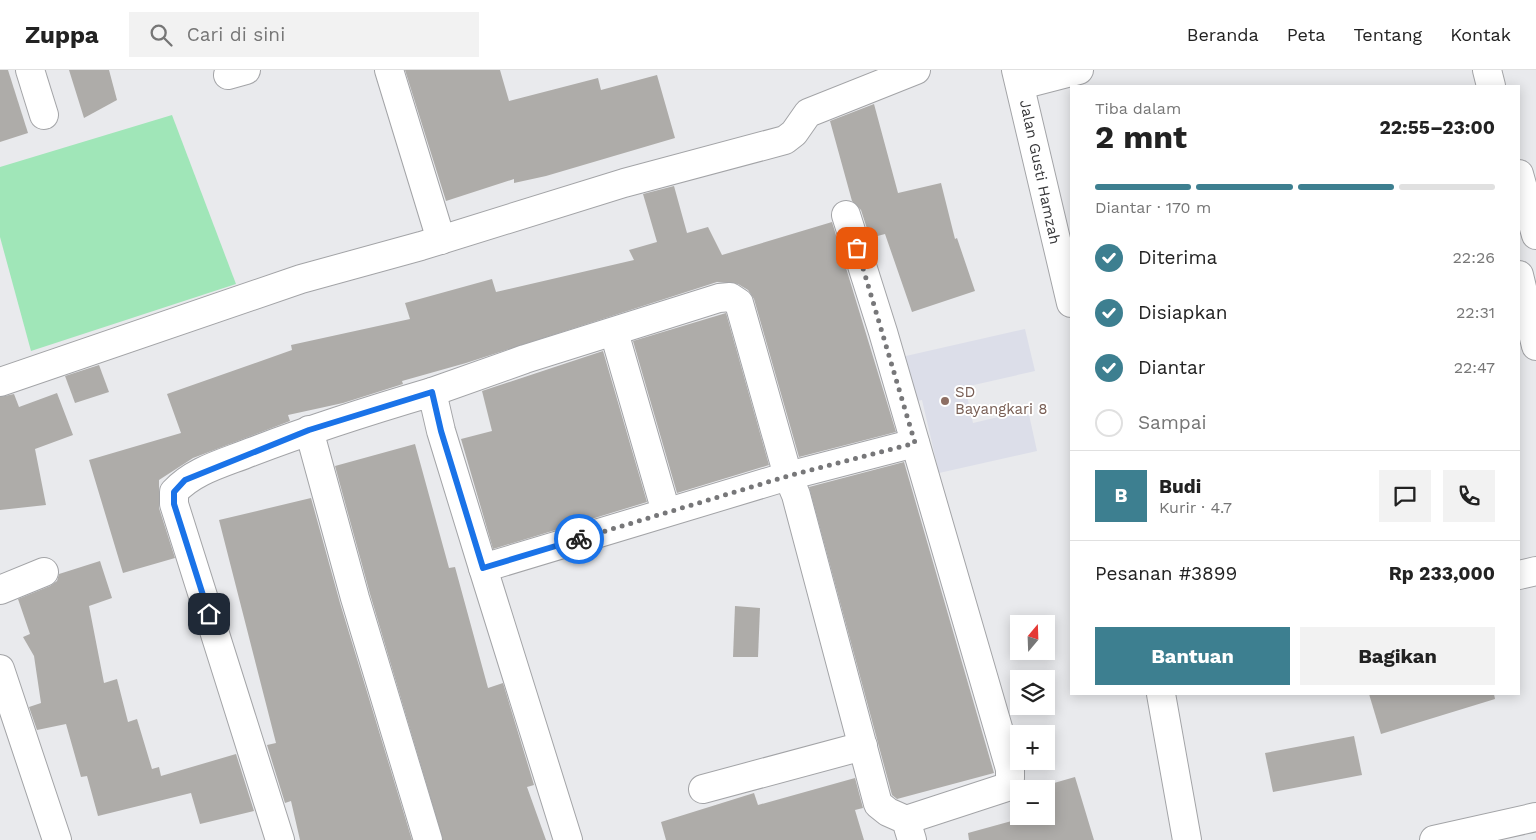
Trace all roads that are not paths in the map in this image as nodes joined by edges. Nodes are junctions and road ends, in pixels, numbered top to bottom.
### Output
1 (30, 70) edge
2 (389, 70) edge
3 (916, 70) edge
4 (1079, 70) edge
5 (1487, 70) edge
6 (1018, 77) edge
7 (1491, 85) edge
8 (44, 115) dead end
9 (1536, 170) edge
10 (1520, 174) edge
11 (1520, 178) edge
12 (846, 215) dead end
13 (1536, 235) edge
14 (441, 240) junction
15 (1066, 260) edge
16 (1520, 278) edge
17 (1070, 294) edge
18 (614, 332) junction
19 (1536, 346) edge
20 (0, 382) edge
21 (432, 392) junction
22 (309, 430) junction
23 (915, 443) junction
24 (788, 476) junction
25 (666, 512) junction
26 (483, 568) junction
27 (1536, 571) edge
28 (44, 572) dead end
29 (1520, 575) edge
30 (0, 590) edge
31 (0, 669) edge
32 (1161, 695) edge
33 (863, 746) junction
34 (703, 788) dead end
35 (1536, 817) edge
36 (909, 830) edge
37 (57, 840) edge
38 (280, 840) edge
39 (428, 840) edge
40 (568, 840) edge
41 (1187, 840) edge
42 (1434, 840) edge

1 - 8 street
2 - 14 street
3 - 14 street
4 - 6 street
5 - 7 street
6 - 15 street, Jalan Gusti Hamzah
9 - 10 street
11 - 13 street
12 - 23 street
14 - 20 street
15 - 17 street, Jalan Gusti Hamzah
16 - 19 street
18 - 21 street
18 - 24 street
18 - 25 street
21 - 22 street
21 - 26 street
22 - 38 street
22 - 39 street
23 - 24 street
23 - 36 street
24 - 25 street
24 - 33 street
25 - 26 street
26 - 40 street
27 - 29 street
28 - 30 street
31 - 37 street
32 - 41 street
33 - 34 street
33 - 36 street
35 - 42 street

